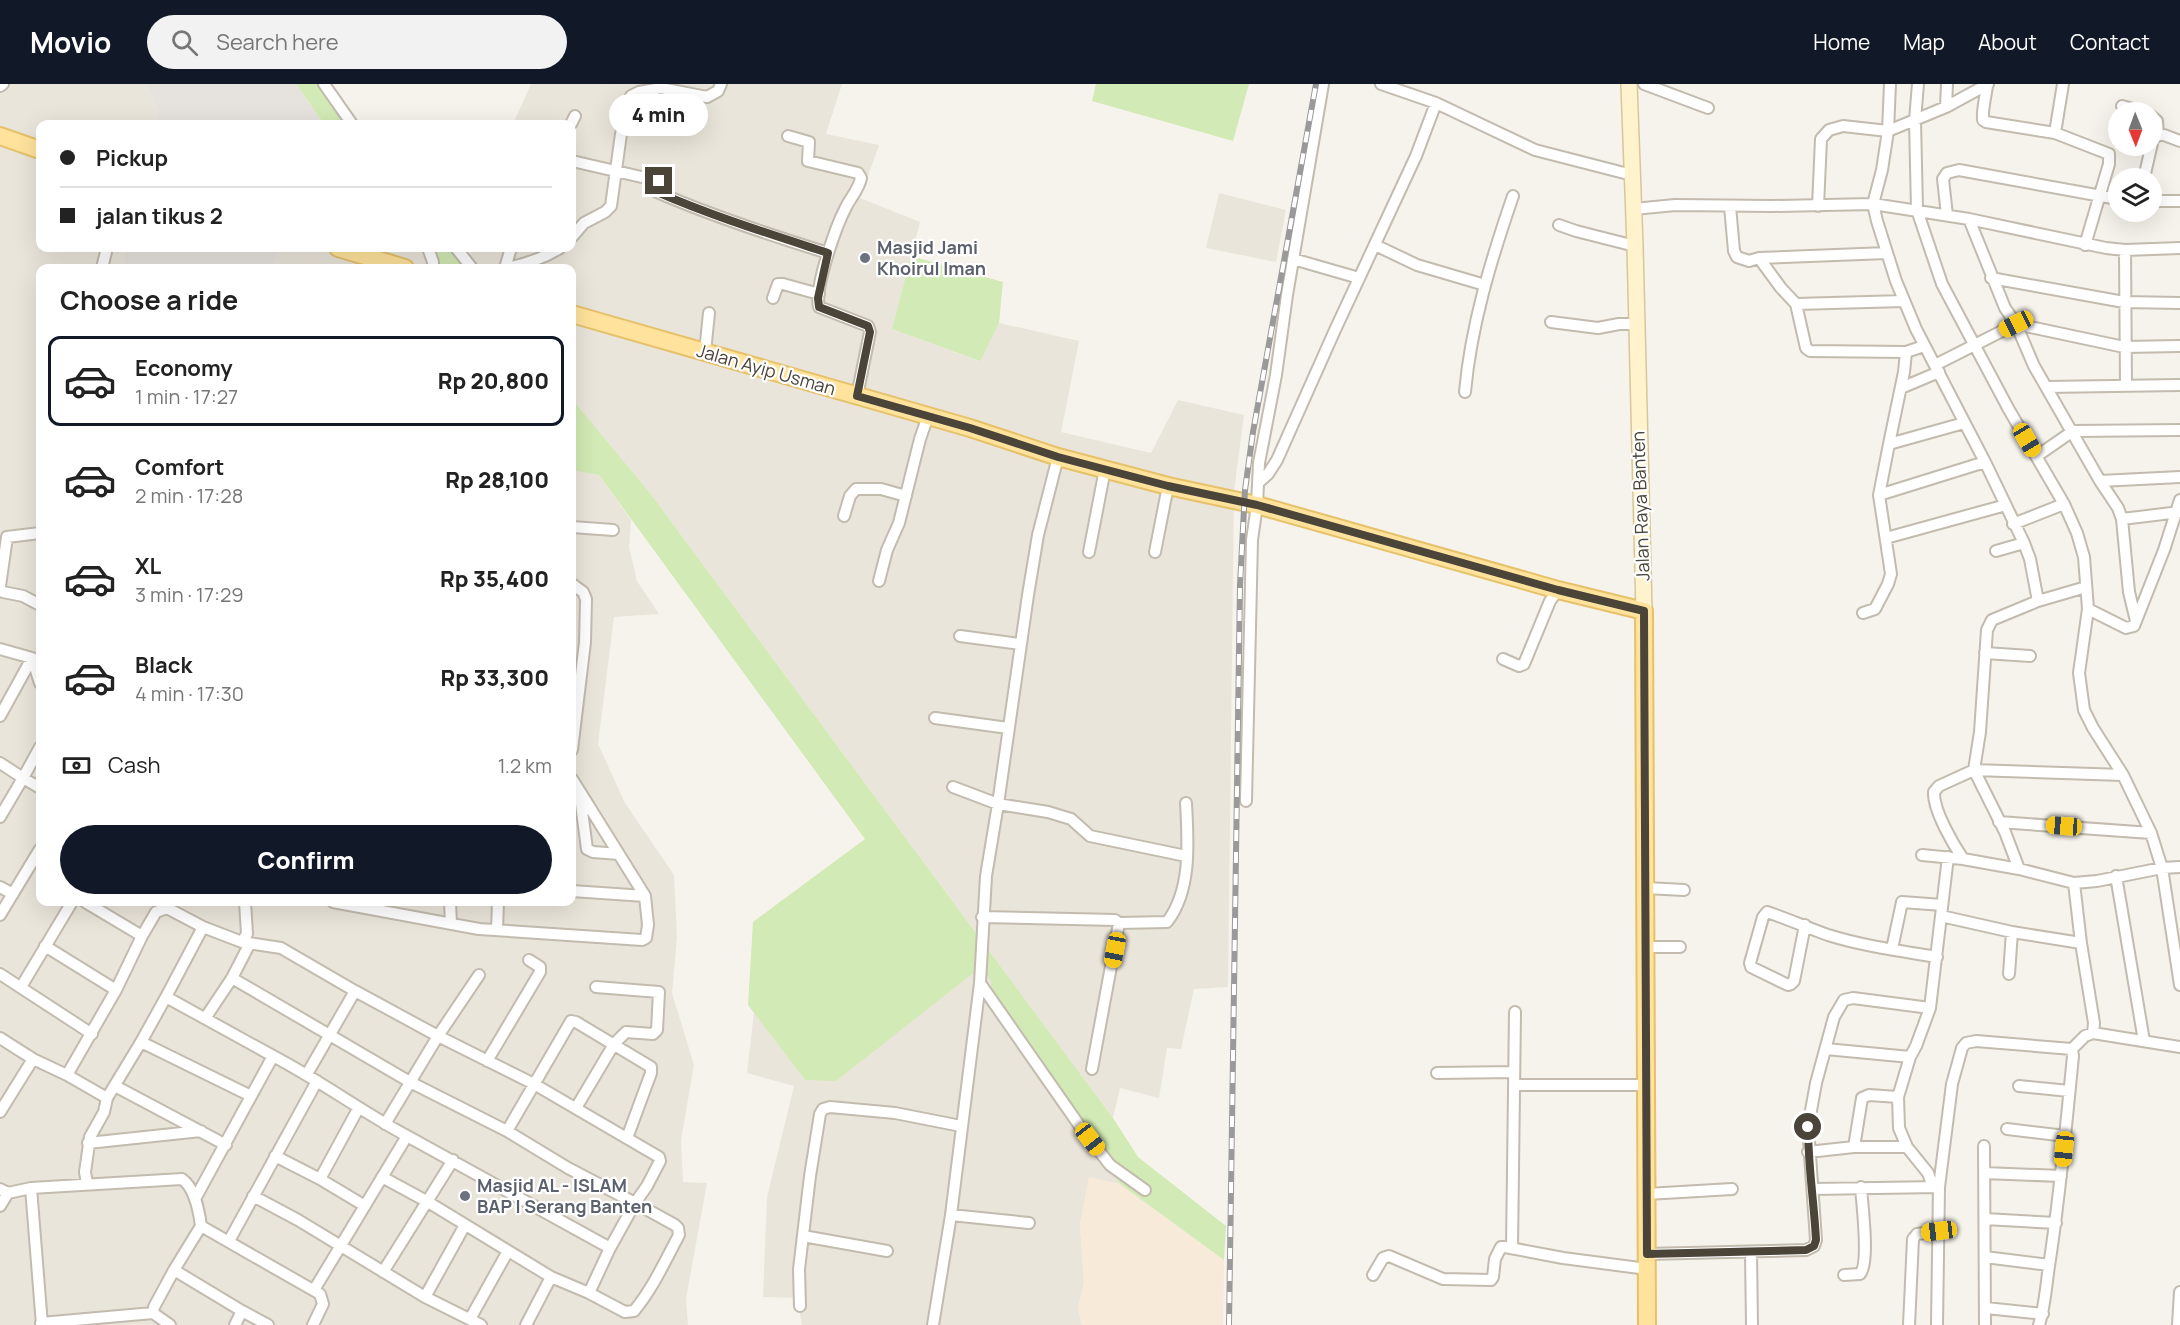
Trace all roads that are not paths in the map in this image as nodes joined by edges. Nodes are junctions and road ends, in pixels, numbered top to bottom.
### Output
1 (324, 84) edge
2 (721, 84) edge
3 (1323, 84) edge
4 (1381, 84) edge
5 (1629, 84) edge
6 (1644, 84) edge
7 (1890, 84) edge
8 (1918, 84) edge
9 (1947, 84) edge
10 (1987, 84) edge
11 (2063, 84) edge
12 (662, 86) edge
13 (1436, 103) junction
14 (1946, 106) junction
15 (1708, 108) dead end
16 (349, 120) edge
17 (1915, 120) junction
18 (1888, 130) junction
19 (2055, 133) junction
20 (2162, 135) edge
21 (0, 136) edge
22 (788, 136) dead end
23 (2180, 141) edge
24 (36, 149) edge
25 (576, 162) edge
26 (617, 171) junction
27 (1632, 175) junction
28 (1513, 196) dead end
29 (2099, 196) junction
30 (2108, 197) edge
31 (2162, 201) edge
32 (2180, 201) edge
33 (1873, 204) junction
34 (1731, 206) junction
35 (1818, 206) junction
36 (1634, 208) junction
37 (1917, 210) junction
38 (1947, 215) junction
39 (1969, 219) junction
40 (1559, 225) dead end
41 (576, 232) edge
42 (1375, 244) junction
43 (2085, 245) junction
44 (1635, 246) junction
45 (2180, 248) edge
46 (2124, 250) junction
47 (351, 252) edge
48 (459, 252) edge
49 (554, 252) edge
50 (828, 253) junction
51 (1887, 253) junction
52 (1759, 258) junction
53 (1293, 259) junction
54 (392, 264) edge
55 (469, 264) edge
56 (524, 264) edge
57 (1991, 278) junction
58 (1359, 279) junction
59 (1485, 285) junction
60 (819, 294) junction
61 (773, 298) dead end
62 (1904, 301) junction
63 (2124, 302) junction
64 (2180, 303) edge
65 (1796, 304) junction
66 (709, 313) dead end
67 (576, 315) edge
68 (1551, 322) dead end
69 (1638, 324) junction
70 (2016, 324) junction
71 (1924, 346) junction
72 (1974, 346) junction
73 (2180, 346) edge
74 (2124, 347) junction
75 (705, 352) junction
76 (1906, 352) junction
77 (1937, 368) junction
78 (2180, 385) edge
79 (2126, 386) junction
80 (2046, 387) junction
81 (1901, 388) junction
82 (1465, 392) dead end
83 (857, 396) junction
84 (928, 416) junction
85 (1964, 423) junction
86 (2180, 430) edge
87 (2073, 431) junction
88 (1889, 444) junction
89 (2037, 456) junction
90 (1058, 457) junction
91 (1985, 462) junction
92 (1106, 469) junction
93 (2180, 477) edge
94 (2100, 481) junction
95 (1259, 482) junction
96 (1168, 486) junction
97 (1879, 495) junction
98 (906, 496) junction
99 (2180, 500) edge
100 (2064, 504) junction
101 (1257, 505) junction
102 (2006, 506) junction
103 (2178, 513) edge
104 (844, 516) dead end
105 (2121, 519) junction
106 (2013, 524) junction
107 (576, 527) edge
108 (613, 530) dead end
109 (36, 533) edge
110 (1886, 538) junction
111 (2024, 543) junction
112 (1996, 550) dead end
113 (1089, 552) dead end
114 (1155, 552) dead end
115 (879, 581) dead end
116 (0, 587) edge
117 (2086, 587) junction
118 (576, 588) edge
119 (1558, 590) junction
120 (2038, 601) junction
121 (36, 603) edge
122 (2088, 609) junction
123 (1644, 611) junction
124 (1863, 613) dead end
125 (2136, 622) junction
126 (960, 636) dead end
127 (1020, 644) junction
128 (0, 649) edge
129 (1985, 654) junction
130 (2030, 656) dead end
131 (32, 658) junction
132 (1503, 659) dead end
133 (36, 671) edge
134 (576, 686) edge
135 (0, 716) edge
136 (935, 718) dead end
137 (1008, 728) junction
138 (36, 754) edge
139 (0, 763) edge
140 (1974, 770) junction
141 (2123, 775) junction
142 (23, 778) junction
143 (576, 785) edge
144 (36, 786) edge
145 (953, 787) dead end
146 (579, 790) junction
147 (1246, 801) dead end
148 (1186, 803) dead end
149 (998, 804) junction
150 (0, 817) edge
151 (1999, 822) junction
152 (2151, 832) junction
153 (620, 854) junction
154 (1922, 855) dead end
155 (36, 856) edge
156 (1186, 856) junction
157 (1948, 857) junction
158 (1963, 859) junction
159 (29, 867) junction
160 (2180, 867) edge
161 (2162, 868) junction
162 (2019, 869) junction
163 (36, 871) edge
164 (2116, 876) junction
165 (2074, 883) junction
166 (0, 887) edge
167 (1646, 888) junction
168 (1684, 890) dead end
169 (576, 891) edge
170 (13, 894) junction
171 (645, 896) junction
172 (70, 906) edge
173 (93, 906) edge
174 (245, 906) edge
175 (355, 906) edge
176 (450, 906) edge
177 (498, 906) edge
178 (1942, 911) junction
179 (0, 915) edge
180 (2175, 916) edge
181 (982, 918) junction
182 (1119, 923) junction
183 (452, 924) junction
184 (1805, 925) junction
185 (203, 927) junction
186 (497, 930) junction
187 (2012, 932) junction
188 (142, 936) junction
189 (2081, 943) junction
190 (246, 944) junction
191 (45, 946) junction
192 (1646, 947) junction
193 (1680, 947) dead end
194 (1892, 949) junction
195 (1937, 957) junction
196 (530, 960) dead end
197 (2178, 961) edge
198 (0, 974) edge
199 (2009, 974) dead end
200 (479, 975) dead end
201 (232, 978) junction
202 (980, 983) junction
203 (2180, 985) edge
204 (21, 987) junction
205 (596, 987) dead end
206 (116, 990) junction
207 (355, 991) junction
208 (166, 997) junction
209 (1930, 1008) junction
210 (1515, 1012) dead end
211 (206, 1017) junction
212 (2093, 1033) junction
213 (92, 1034) junction
214 (330, 1036) junction
215 (438, 1036) junction
216 (0, 1038) edge
217 (2144, 1041) junction
218 (141, 1042) junction
219 (614, 1044) junction
220 (2180, 1047) edge
221 (1826, 1049) junction
222 (2072, 1049) junction
223 (273, 1056) junction
224 (1910, 1057) junction
225 (33, 1059) junction
226 (487, 1061) junction
227 (1092, 1069) dead end
228 (1514, 1072) junction
229 (1437, 1073) dead end
230 (307, 1074) junction
231 (67, 1075) junction
232 (317, 1081) junction
233 (410, 1082) junction
234 (534, 1084) junction
235 (1514, 1085) junction
236 (1641, 1085) junction
237 (115, 1086) junction
238 (2019, 1086) dead end
239 (2069, 1092) junction
240 (251, 1096) junction
241 (1898, 1097) junction
242 (107, 1098) junction
243 (576, 1108) junction
244 (358, 1109) junction
245 (0, 1112) edge
246 (385, 1124) junction
247 (961, 1126) junction
248 (2007, 1130) dead end
249 (201, 1131) junction
250 (507, 1131) junction
251 (407, 1136) junction
252 (2066, 1136) junction
253 (627, 1138) junction
254 (88, 1143) junction
255 (226, 1145) junction
256 (1907, 1146) junction
257 (1984, 1146) dead end
258 (1854, 1147) junction
259 (1808, 1152) junction
260 (274, 1156) junction
261 (453, 1160) junction
262 (1984, 1173) junction
263 (2061, 1176) junction
264 (382, 1178) junction
265 (320, 1179) junction
266 (87, 1184) junction
267 (1861, 1187) junction
268 (1936, 1187) junction
269 (31, 1188) junction
270 (1813, 1189) junction
271 (1145, 1190) dead end
272 (1732, 1190) dead end
273 (4, 1191) edge
274 (1647, 1194) junction
275 (253, 1196) junction
276 (195, 1199) junction
277 (428, 1202) junction
278 (635, 1203) junction
279 (0, 1206) edge
280 (365, 1206) junction
281 (951, 1215) junction
282 (1985, 1219) junction
283 (1029, 1223) dead end
284 (2056, 1223) junction
285 (465, 1225) junction
286 (201, 1226) junction
287 (1939, 1231) junction
288 (803, 1236) junction
289 (229, 1241) junction
290 (340, 1247) junction
291 (610, 1248) junction
292 (1512, 1248) junction
293 (508, 1251) junction
294 (887, 1251) dead end
295 (1751, 1253) junction
296 (1985, 1257) junction
297 (1647, 1261) junction
298 (2049, 1265) junction
299 (174, 1270) junction
300 (383, 1272) junction
301 (1373, 1275) dead end
302 (1844, 1275) dead end
303 (551, 1277) junction
304 (314, 1290) junction
305 (2180, 1292) edge
306 (589, 1293) junction
307 (425, 1297) junction
308 (800, 1306) dead end
309 (1986, 1308) junction
310 (242, 1311) junction
311 (153, 1313) junction
312 (2043, 1314) junction
313 (470, 1318) junction
314 (42, 1324) edge
315 (171, 1325) edge
316 (235, 1325) edge
317 (268, 1325) edge
318 (313, 1325) edge
319 (481, 1325) edge
320 (526, 1325) edge
321 (933, 1325) edge
322 (1647, 1325) edge
323 (1752, 1325) edge
324 (1909, 1325) edge
325 (1937, 1325) edge
326 (1985, 1325) edge
327 (2039, 1325) edge
328 (2178, 1325) edge

1 - 16 street
2 - 12 street
3 - 53 street
4 - 13 street
5 - 27 main road, Jalan Raya Banten
6 - 15 street
7 - 18 street
8 - 17 street
9 - 14 street
10 - 14 street
10 - 19 street
11 - 19 street
12 - 26 street
13 - 27 street
13 - 42 street
14 - 17 street
17 - 18 street
17 - 37 street
18 - 33 street
18 - 35 street
19 - 29 street
20 - 23 street
21 - 24 main road
22 - 50 street
25 - 26 street
26 - 41 street
26 - 50 street
27 - 36 main road, Jalan Raya Banten
28 - 59 street
29 - 30 street
29 - 38 street
29 - 43 street
31 - 32 street
33 - 35 street
33 - 37 street
33 - 51 street
34 - 35 street
34 - 36 street
34 - 52 street
36 - 44 main road, Jalan Raya Banten
37 - 38 street
37 - 72 street
38 - 39 street
39 - 43 street
39 - 57 street
40 - 44 street
42 - 58 street
42 - 59 street
43 - 46 street
44 - 69 main road, Jalan Raya Banten
45 - 46 street
46 - 63 street
47 - 54 main road
48 - 55 street
49 - 56 street
50 - 60 street
51 - 52 street
51 - 62 street
52 - 65 street
53 - 58 street
53 - 95 street
57 - 63 street
57 - 70 street
58 - 95 street
59 - 82 street
60 - 61 street
60 - 83 street
62 - 65 street
62 - 71 street
63 - 64 street
63 - 74 street
65 - 76 street
66 - 75 street
67 - 75 main road, Jalan Ayip Usman
68 - 69 street
69 - 123 main road, Jalan Raya Banten
70 - 72 street
70 - 74 street
70 - 80 street
71 - 76 street
71 - 77 street
72 - 77 street
72 - 89 street
73 - 74 street
74 - 79 street
75 - 83 main road, Jalan Ayip Usman
76 - 81 street
77 - 81 street
77 - 85 street
78 - 79 street
79 - 80 street
80 - 87 street
81 - 88 street
83 - 84 main road, Jalan Ayip Usman
84 - 90 main road, Jalan Ayip Usman
84 - 98 street
85 - 88 street
85 - 91 street
86 - 87 street
87 - 89 street
87 - 94 street
88 - 97 street
89 - 100 street
90 - 92 main road, Jalan Ayip Usman
90 - 127 street
91 - 97 street
91 - 102 street
92 - 96 main road, Jalan Ayip Usman
92 - 113 street
93 - 94 street
94 - 105 street
95 - 101 street
96 - 101 main road, Jalan Ayip Usman
96 - 114 street
97 - 110 street
98 - 104 street
98 - 115 street
99 - 103 street
100 - 106 street
100 - 117 street
101 - 119 main road, Jalan Ayip Usman
101 - 147 street
102 - 106 street
102 - 110 street
103 - 105 street
103 - 125 street
105 - 125 street
106 - 111 street
107 - 108 street
109 - 116 street
110 - 124 street
111 - 112 street
111 - 120 street
116 - 121 street
117 - 120 street
117 - 122 street
118 - 134 street
119 - 123 main road, Jalan Ayip Usman
119 - 132 street
120 - 129 street
122 - 125 street
122 - 141 street
123 - 167 main road, Jalan Raya Banten
126 - 127 street
127 - 137 street
128 - 131 street
129 - 130 street
129 - 140 street
131 - 133 street
131 - 135 street
136 - 137 street
137 - 149 street
138 - 142 street
139 - 142 street
140 - 141 street
140 - 151 street
140 - 158 street
141 - 152 street
142 - 144 street
142 - 150 street
143 - 146 street
145 - 149 street
146 - 153 street
146 - 153 street
148 - 156 street
149 - 156 street
149 - 181 street
151 - 152 street
151 - 162 street
152 - 161 street
153 - 171 street
154 - 157 street
155 - 159 street
156 - 182 street
157 - 158 street
157 - 178 street
158 - 162 street
159 - 163 street
159 - 170 street
160 - 161 street
161 - 164 street
161 - 180 street
162 - 165 street
164 - 165 street
164 - 217 street
165 - 189 street
166 - 170 street
167 - 168 street
167 - 192 main road, Jalan Raya Banten
169 - 171 street
170 - 179 street
171 - 186 street
172 - 191 street
173 - 188 street
174 - 190 street
175 - 183 street
176 - 183 street
177 - 186 street
178 - 187 street
178 - 194 street
178 - 195 street
180 - 197 street
181 - 182 street
181 - 202 street
182 - 227 street
183 - 186 street
184 - 184 street
184 - 194 street
185 - 188 street
185 - 190 street
185 - 208 street
187 - 189 street
187 - 199 street
188 - 206 street
189 - 212 street
190 - 201 street
190 - 207 street
191 - 204 street
191 - 206 street
192 - 193 street
192 - 236 main road, Jalan Raya Banten
194 - 195 street
195 - 209 street
196 - 226 street
197 - 203 street
198 - 204 street
200 - 215 street
201 - 211 street
201 - 214 street
202 - 247 street
202 - 271 street
204 - 213 street
205 - 219 street
206 - 213 street
207 - 214 street
207 - 215 street
208 - 211 street
208 - 218 street
209 - 221 street
209 - 224 street
210 - 228 street
211 - 223 street
212 - 217 street
212 - 222 street
213 - 231 street
214 - 230 street
214 - 233 street
215 - 226 street
215 - 233 street
216 - 225 street
217 - 220 street
218 - 237 street
218 - 240 street
219 - 234 street
219 - 243 street
219 - 253 street
221 - 224 street
221 - 259 street
222 - 239 street
222 - 268 street
223 - 230 street
223 - 240 street
224 - 241 street
225 - 231 street
225 - 245 street
226 - 234 street
228 - 229 street
228 - 235 street
230 - 232 street
231 - 242 street
232 - 244 street
232 - 260 street
233 - 246 street
233 - 250 street
234 - 243 street
234 - 250 street
235 - 236 street
235 - 292 street
236 - 274 main road, Jalan Raya Banten
237 - 242 street
237 - 249 street
238 - 239 street
239 - 252 street
240 - 255 street
241 - 256 street
241 - 258 street
242 - 254 street
243 - 253 street
244 - 246 street
244 - 265 street
246 - 251 street
247 - 281 street
247 - 288 street
248 - 252 street
249 - 254 street
249 - 255 street
250 - 278 street
251 - 261 street
251 - 264 street
252 - 263 street
253 - 278 street
254 - 266 street
255 - 276 street
256 - 258 street
256 - 268 street
257 - 262 street
258 - 259 street
259 - 270 street
260 - 265 street
260 - 275 street
261 - 277 street
261 - 291 street
262 - 263 street
262 - 282 street
263 - 284 street
264 - 277 street
264 - 280 street
265 - 280 street
266 - 269 street
266 - 276 street
267 - 268 street
267 - 270 street
267 - 302 street
268 - 287 street
269 - 273 street
269 - 314 street
270 - 295 street
272 - 274 street
273 - 279 street
274 - 297 main road, Jalan Raya Banten
275 - 289 street
275 - 290 street
276 - 286 street
277 - 285 street
277 - 300 street
278 - 291 street
278 - 306 street
280 - 290 street
281 - 283 street
281 - 321 street
282 - 284 street
282 - 296 street
284 - 298 street
285 - 293 street
285 - 307 street
286 - 289 street
286 - 299 street
287 - 324 street
287 - 325 street
288 - 294 street
288 - 308 street
289 - 304 street
290 - 300 street
290 - 304 street
291 - 306 street
292 - 297 street
292 - 301 street
293 - 303 street
293 - 313 street
295 - 297 street
295 - 323 street
296 - 298 street
296 - 309 street
297 - 322 main road, Jalan Raya Banten
298 - 312 street
299 - 310 street
299 - 311 street
300 - 307 street
303 - 306 street
303 - 320 street
304 - 318 street
305 - 328 street
307 - 313 street
309 - 312 street
309 - 326 street
310 - 316 street
310 - 317 street
311 - 314 street
311 - 315 street
312 - 327 street
313 - 319 street

